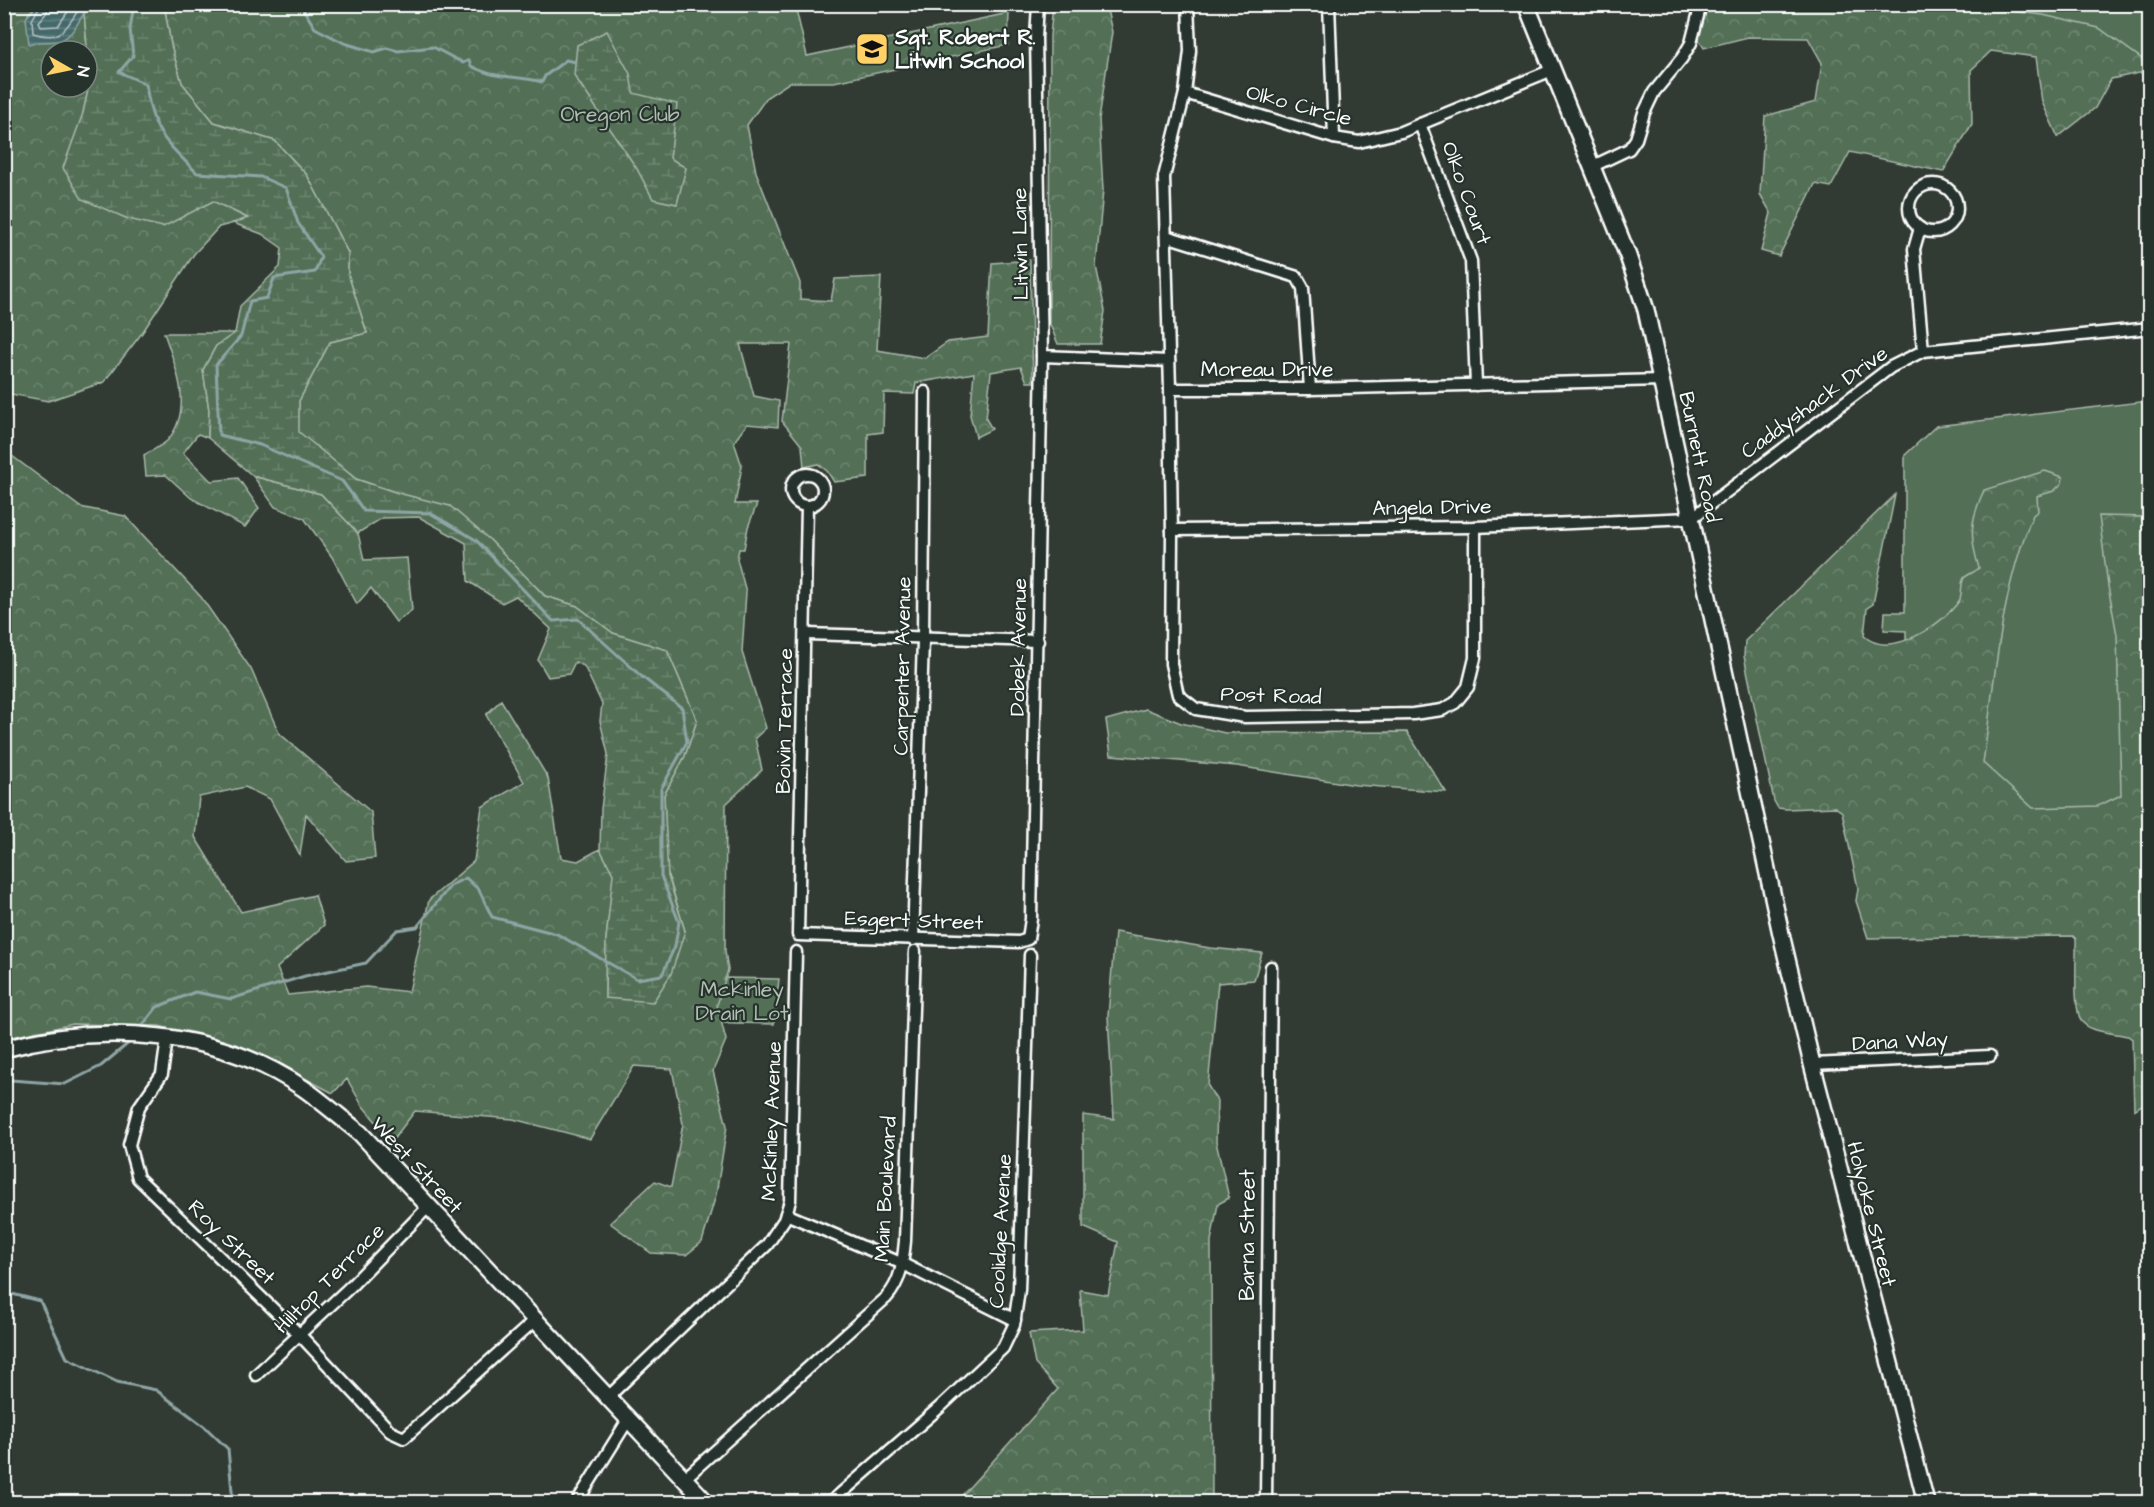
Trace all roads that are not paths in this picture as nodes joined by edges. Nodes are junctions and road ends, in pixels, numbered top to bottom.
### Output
1 (1038, 4) edge
2 (1188, 4) edge
3 (1329, 4) edge
4 (1526, 4) edge
5 (1701, 4) edge
6 (1552, 70) junction
7 (1185, 93) junction
8 (1420, 124) junction
9 (1334, 138) junction
10 (1591, 167) junction
11 (1920, 228) junction
12 (1166, 236) junction
13 (2150, 328) edge
14 (1923, 351) junction
15 (1042, 356) junction
16 (1169, 361) junction
17 (1662, 380) junction
18 (1476, 386) junction
19 (1170, 389) junction
20 (1310, 389) junction
21 (925, 392) dead end
22 (807, 506) dead end
23 (1692, 518) junction
24 (1475, 526) junction
25 (1172, 530) junction
26 (806, 634) junction
27 (923, 638) junction
28 (1038, 642) junction
29 (1781, 934) joint
30 (798, 935) joint
31 (1028, 939) joint
32 (914, 946) junction
33 (796, 952) dead end
34 (1030, 955) dead end
35 (1270, 967) dead end
36 (167, 1039) junction
37 (4, 1049) edge
38 (1990, 1056) dead end
39 (1812, 1064) junction
40 (428, 1207) junction
41 (786, 1214) junction
42 (903, 1264) junction
43 (1015, 1320) junction
44 (534, 1321) junction
45 (300, 1335) junction
46 (255, 1375) dead end
47 (607, 1398) junction
48 (628, 1420) junction
49 (684, 1479) junction
50 (577, 1503) edge
51 (706, 1503) edge
52 (831, 1503) edge
53 (1266, 1503) edge
54 (1926, 1503) edge

1 - 15 street, Litwin Lane
2 - 7 street
3 - 9 street
4 - 6 main road, Burnett Road
5 - 10 street
6 - 8 street, Olko Circle
6 - 10 main road, Burnett Road
7 - 9 street, Olko Circle
7 - 12 street, Moreau Drive
8 - 9 street, Olko Circle
8 - 18 street, Olko Court
10 - 17 main road, Burnett Road
11 - 11 street
11 - 14 street
12 - 16 street, Moreau Drive
12 - 20 street
13 - 14 street, Caddyshack Drive
14 - 23 street, Caddyshack Drive
15 - 16 street
15 - 28 street, Dobek Avenue
16 - 19 street, Moreau Drive
17 - 18 street, Moreau Drive
17 - 23 main road, Burnett Road
18 - 20 street, Moreau Drive
19 - 20 street, Moreau Drive
19 - 25 street, Post Road
21 - 27 street, Carpenter Avenue
22 - 26 street, Boivin Terrace
23 - 24 street, Angela Drive
23 - 29 main road, Burnett Road
24 - 25 street, Angela Drive
24 - 25 street, Post Road
26 - 27 street
26 - 30 street, Boivin Terrace
27 - 28 street
27 - 32 street, Carpenter Avenue
28 - 31 street, Dobek Avenue
29 - 39 main road, Holyoke Street
30 - 32 street, Esgert Street
31 - 32 street, Esgert Street
32 - 42 street, Main Boulevard
33 - 41 street, McKinley Avenue
34 - 43 street, Coolidge Avenue
35 - 53 street, Barna Street
36 - 37 main road, West Street
36 - 40 main road, West Street
36 - 45 street, Roy Street
38 - 39 street, Dana Way
39 - 54 main road, Holyoke Street
40 - 44 main road, West Street
40 - 45 street, Hilltop Terrace
41 - 42 street
41 - 47 street, McKinley Avenue
42 - 43 street
42 - 49 street, Main Boulevard
43 - 52 street, Coolidge Avenue
44 - 45 street, Roy Street
44 - 47 main road, West Street
45 - 46 street, Hilltop Terrace
47 - 48 main road, West Street
48 - 49 main road, West Street
48 - 50 street
49 - 51 main road, West Street

